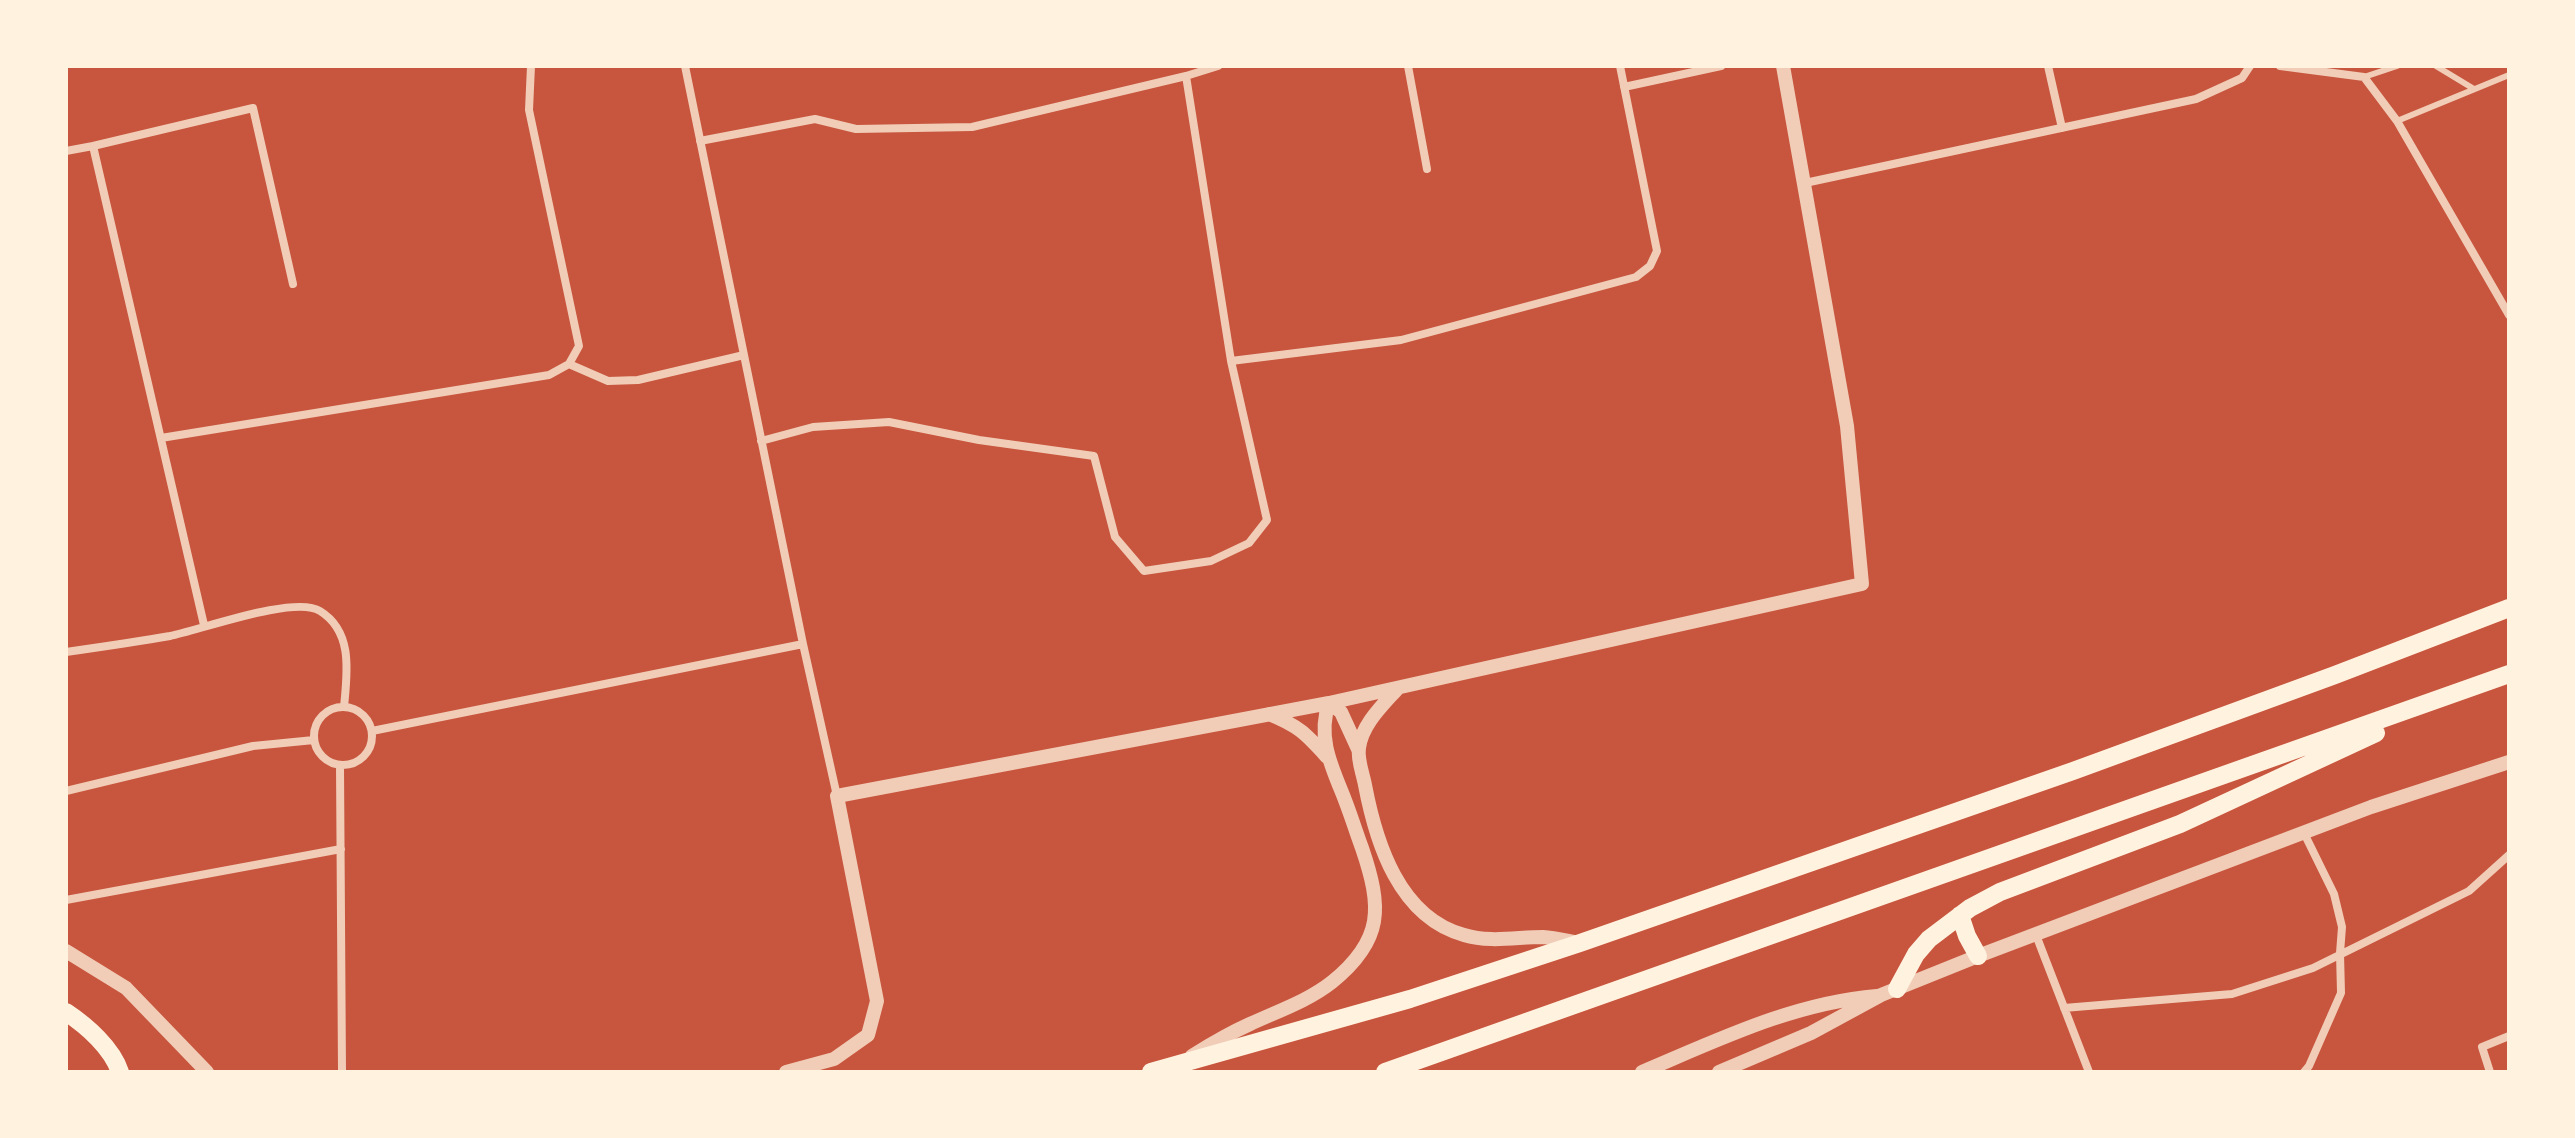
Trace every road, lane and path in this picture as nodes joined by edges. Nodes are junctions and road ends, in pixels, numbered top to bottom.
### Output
1 (531, 66) edge
2 (685, 66) edge
3 (1218, 66) edge
4 (1408, 66) edge
5 (1620, 66) edge
6 (1721, 66) edge
7 (1783, 66) edge
8 (2048, 66) edge
9 (2250, 66) edge
10 (2280, 66) edge
11 (2397, 66) edge
12 (2436, 66) edge
13 (2386, 67) edge
14 (2509, 75) edge
15 (1186, 76) junction
16 (2364, 77) junction
17 (1624, 87) junction
18 (2474, 89) junction
19 (2397, 121) junction
20 (2062, 128) junction
21 (700, 141) junction
22 (93, 146) junction
23 (66, 151) edge
24 (1427, 169) dead end
25 (1805, 183) junction
26 (293, 284) dead end
27 (2509, 315) edge
28 (744, 355) junction
29 (1231, 361) junction
30 (569, 364) junction
31 (161, 438) junction
32 (761, 441) junction
33 (2509, 608) edge
34 (204, 625) junction
35 (803, 644) junction
36 (66, 652) edge
37 (2509, 674) edge
38 (2473, 687) junction
39 (1398, 688) junction
40 (1329, 703) junction
41 (344, 707) junction
42 (1268, 714) junction
43 (372, 731) junction
44 (314, 740) junction
45 (1358, 749) junction
46 (1327, 757) junction
47 (2509, 762) edge
48 (340, 766) junction
49 (66, 791) edge
50 (837, 796) junction
51 (2304, 833) junction
52 (341, 849) junction
53 (2509, 855) edge
54 (66, 900) edge
55 (1960, 915) junction
56 (2036, 935) junction
57 (1580, 943) junction
58 (66, 951) edge
59 (2340, 953) junction
60 (1978, 956) junction
61 (1889, 992) junction
62 (2064, 1008) junction
63 (66, 1012) edge
64 (2509, 1036) edge
65 (1182, 1063) junction
66 (120, 1068) edge
67 (207, 1072) edge
68 (342, 1072) edge
69 (786, 1072) edge
70 (1151, 1072) edge
71 (1385, 1072) edge
72 (1642, 1072) edge
73 (1719, 1072) edge
74 (2089, 1072) edge
75 (2304, 1072) edge
76 (2490, 1072) edge

1 - 30 street
2 - 21 street
3 - 15 street
4 - 24 street
5 - 17 street
6 - 17 street
7 - 25 street
8 - 20 street
9 - 20 street
10 - 16 street
11 - 13 lane
12 - 18 lane
13 - 16 lane
14 - 18 lane
15 - 21 street
15 - 29 street
16 - 19 street
17 - 29 street
18 - 19 lane
19 - 27 street
20 - 25 street
21 - 28 street
22 - 23 street
22 - 26 street
22 - 31 street
25 - 39 street
28 - 30 street
28 - 32 street
29 - 32 street
30 - 31 street
31 - 34 street
32 - 35 street
33 - 57 highway
34 - 36 street
34 - 41 street
35 - 43 street
35 - 50 street
37 - 38 highway
38 - 55 highway
38 - 71 highway
39 - 40 street
39 - 45 street
40 - 42 street
40 - 45 street
40 - 46 street
41 - 43 street
41 - 44 street
42 - 46 street
42 - 50 street
43 - 48 street
44 - 48 street
44 - 49 street
45 - 57 street
46 - 65 street
47 - 51 street
48 - 52 street
50 - 69 street
51 - 56 street
51 - 59 street
52 - 54 street
52 - 68 street
53 - 59 street
55 - 60 highway
55 - 61 highway
56 - 60 street
56 - 62 street
57 - 65 highway
58 - 67 street
59 - 62 street
59 - 75 street
60 - 61 street
61 - 72 street
61 - 73 street
62 - 74 street
63 - 66 highway
64 - 76 street
65 - 70 highway

